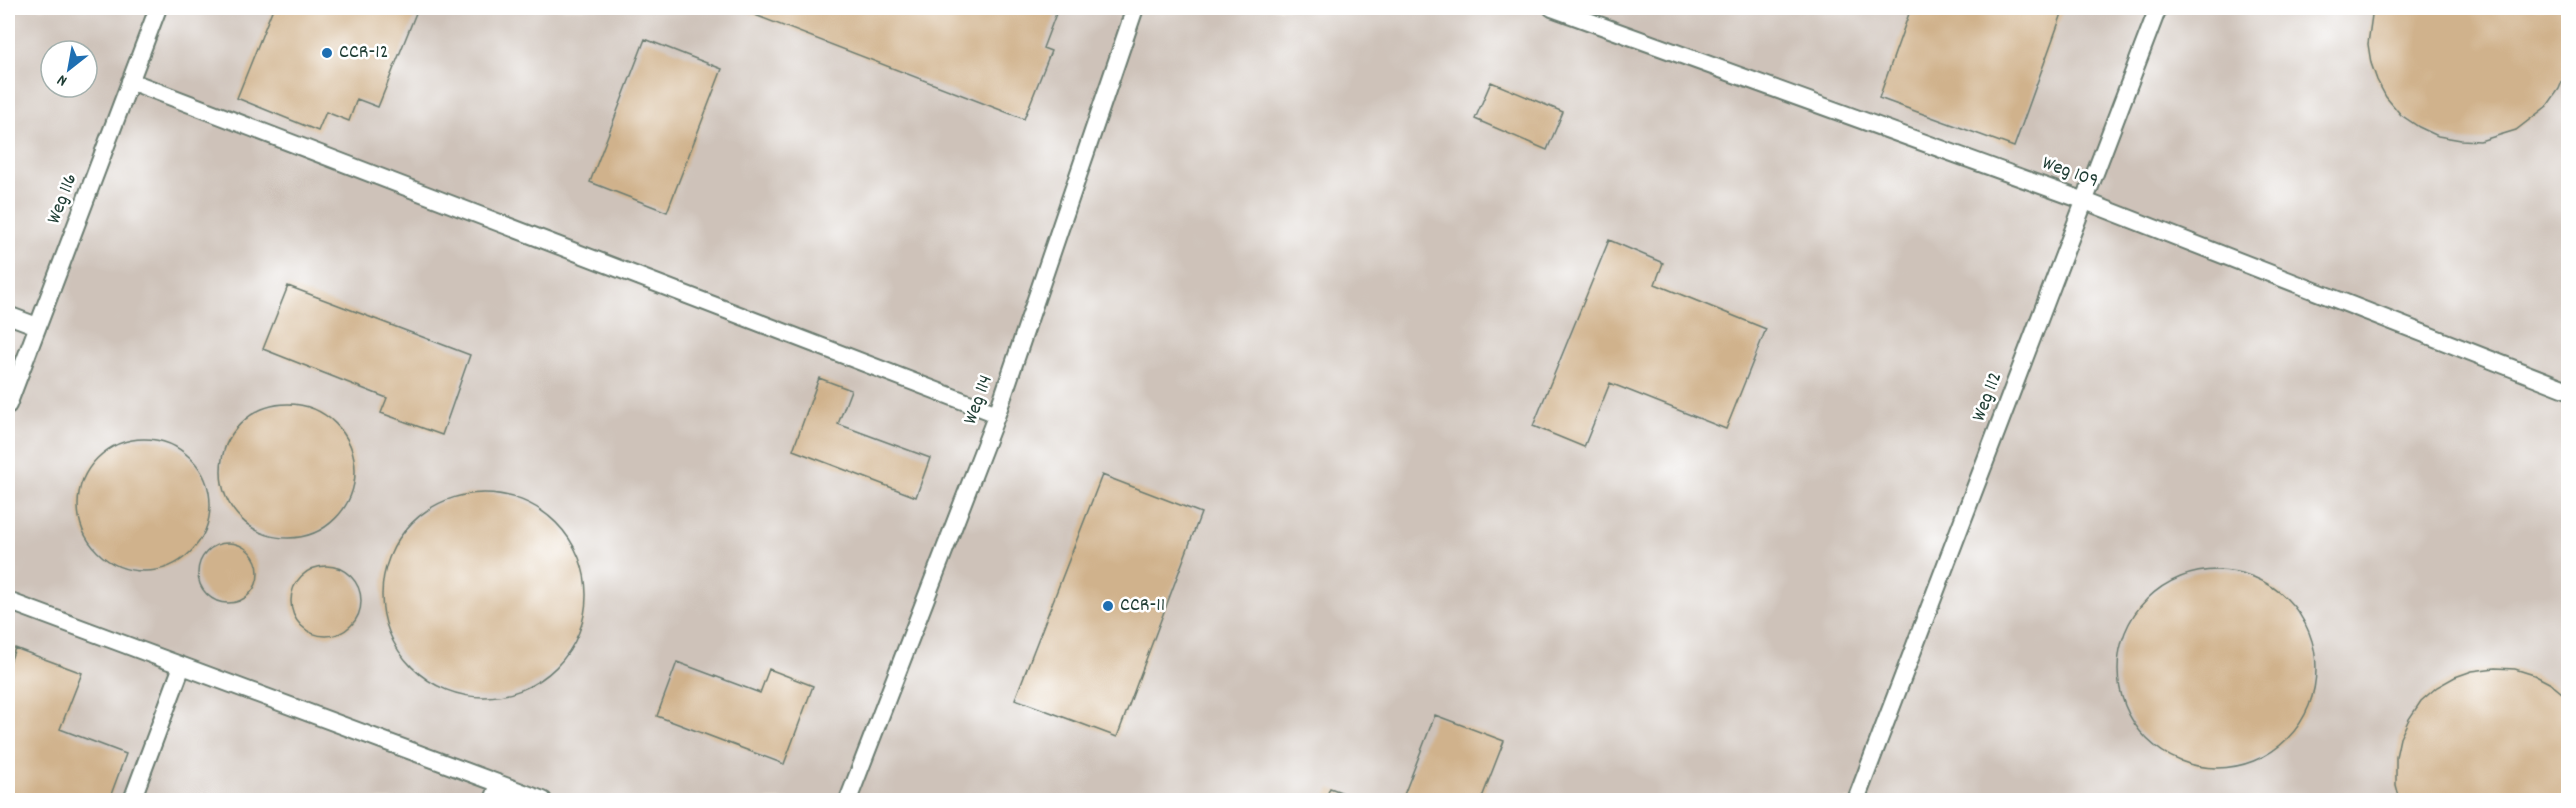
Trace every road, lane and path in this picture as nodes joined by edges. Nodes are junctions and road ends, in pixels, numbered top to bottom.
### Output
1 (158, 8) edge
2 (1135, 8) edge
3 (1552, 8) edge
4 (2158, 8) edge
5 (130, 81) junction
6 (2085, 201) junction
7 (8, 315) edge
8 (37, 326) junction
9 (2568, 390) edge
10 (8, 405) edge
11 (997, 414) junction
12 (8, 601) edge
13 (182, 666) junction
14 (499, 784) junction
15 (132, 801) edge
16 (493, 801) edge
17 (543, 801) edge
18 (848, 801) edge
19 (1857, 801) edge

1 - 5 lane, Weg 116
2 - 11 lane, Weg 114
3 - 6 lane, Weg 109
4 - 6 lane, Weg 112
5 - 8 lane, Weg 116
5 - 11 lane
6 - 9 lane, Weg 109
6 - 19 lane, Weg 112
7 - 8 lane
8 - 10 lane, Weg 116
11 - 18 lane, Weg 114
12 - 13 lane
13 - 14 lane
13 - 15 lane
14 - 16 lane
14 - 17 lane

